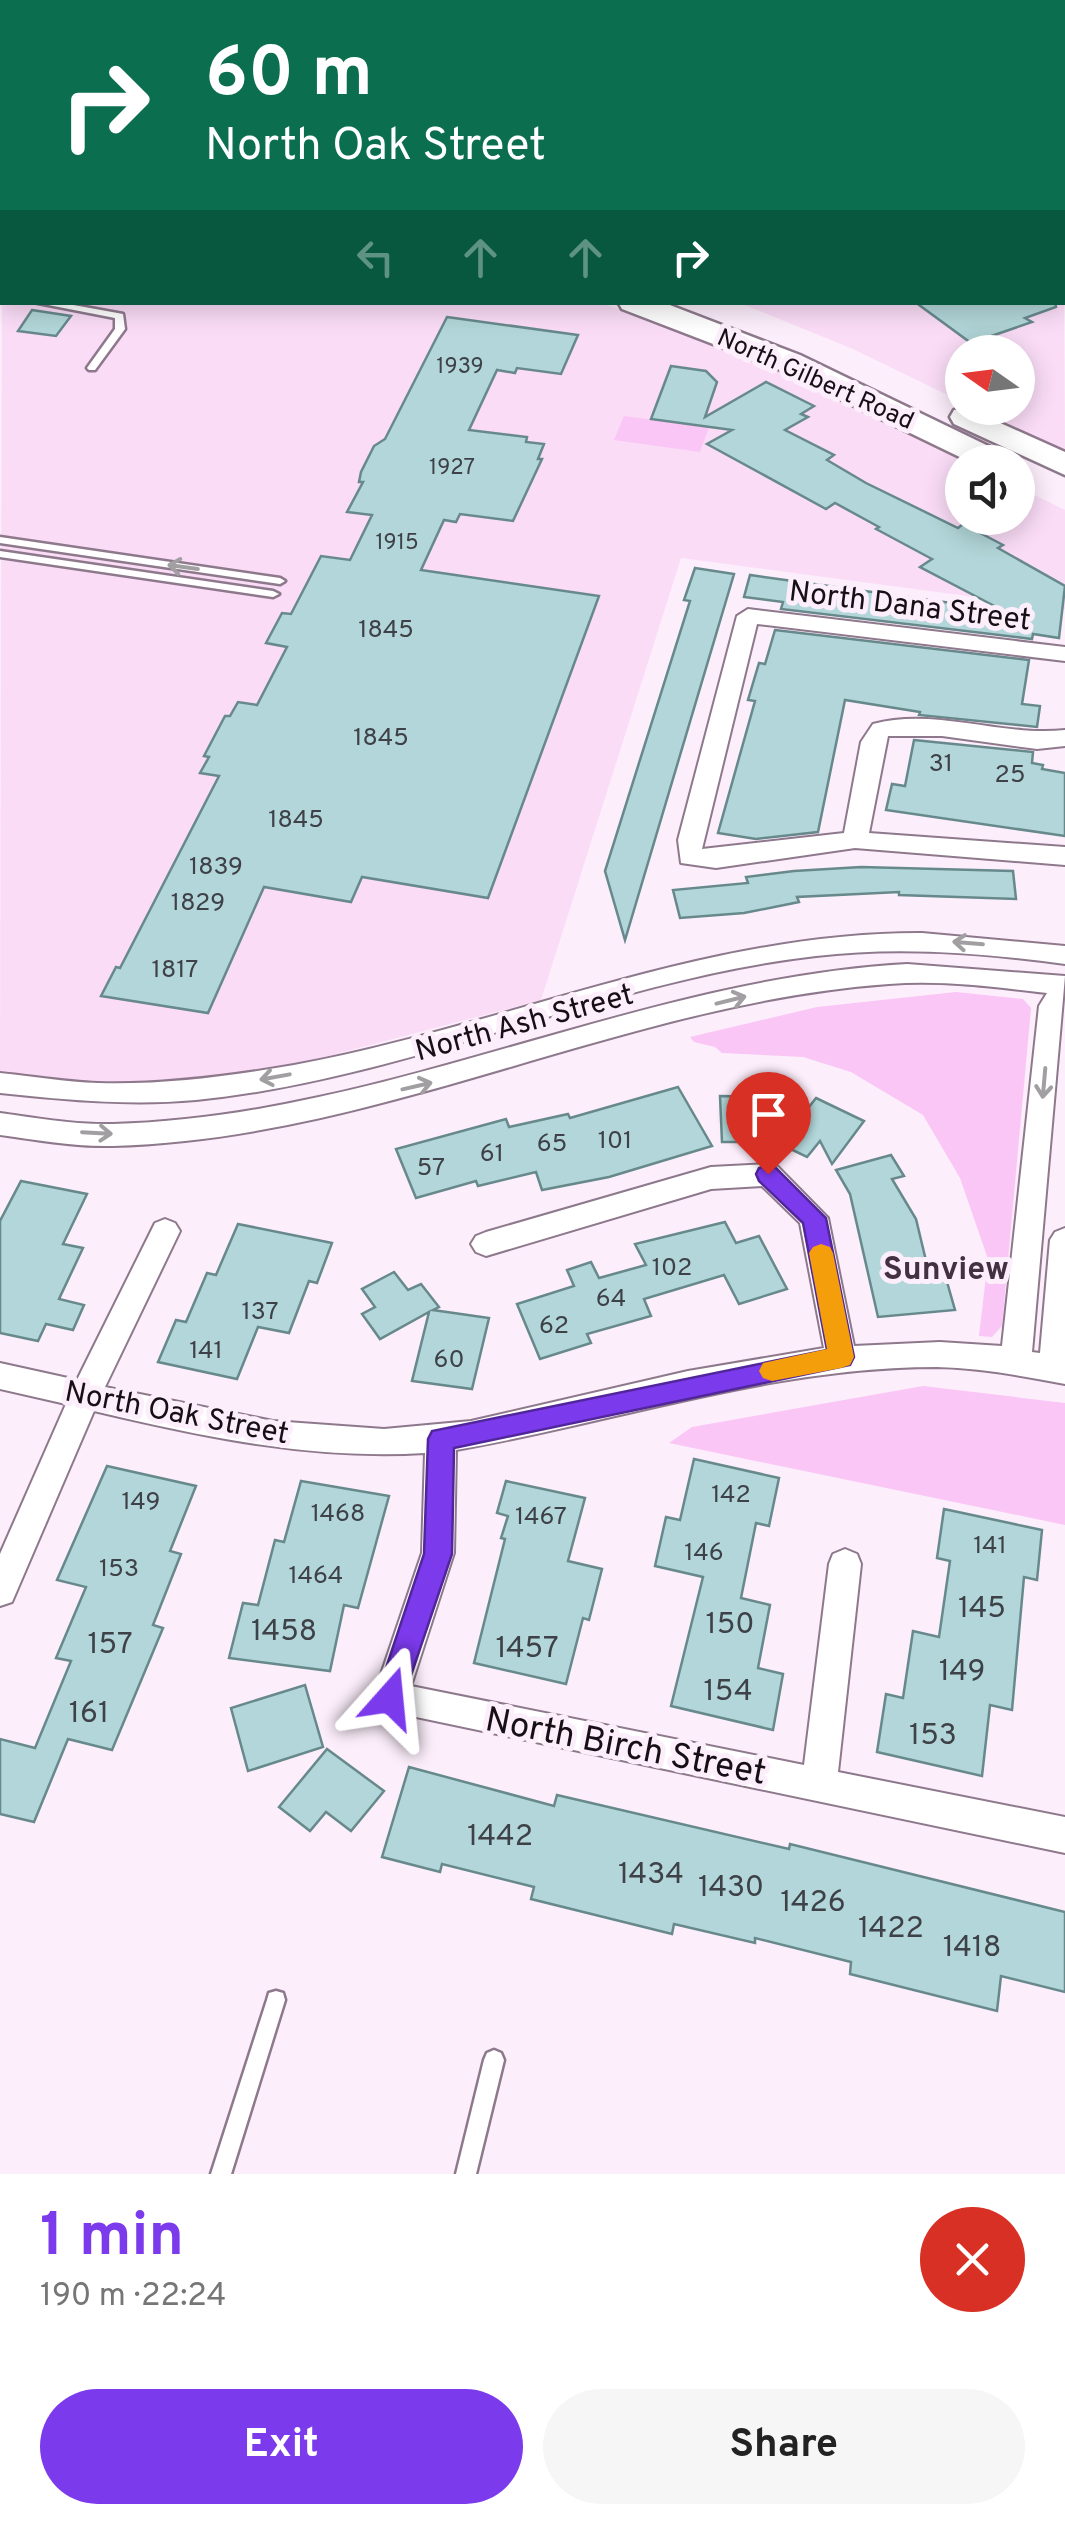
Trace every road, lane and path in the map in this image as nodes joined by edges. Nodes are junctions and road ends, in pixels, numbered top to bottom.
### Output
1 (55, 305) edge
2 (641, 305) edge
3 (715, 305) edge
4 (92, 368) dead end
5 (960, 445) edge
6 (1065, 465) edge
7 (1035, 482) edge
8 (1065, 497) edge
9 (0, 540) edge
10 (0, 554) edge
11 (280, 581) dead end
12 (273, 594) dead end
13 (1065, 654) edge
14 (1065, 738) edge
15 (855, 840) junction
16 (1065, 856) edge
17 (1065, 954) edge
18 (1065, 988) edge
19 (0, 1083) edge
20 (0, 1124) edge
21 (165, 1231) dead end
22 (1065, 1240) edge
23 (486, 1244) dead end
24 (841, 1357) junction
25 (1016, 1361) junction
26 (1060, 1370) edge
27 (0, 1376) edge
28 (86, 1394) junction
29 (441, 1439) junction
30 (845, 1564) dead end
31 (0, 1592) edge
32 (819, 1783) junction
33 (1065, 1834) edge
34 (276, 2000) dead end
35 (494, 2060) dead end
36 (221, 2174) edge
37 (466, 2174) edge

1 - 4 lane
2 - 5 main road, North Gilbert Road
3 - 6 main road, North Gilbert Road
7 - 8 main road
11 -> 9 lane
10 - 12 lane
13 - 15 street, North Dana Street
14 - 15 street
15 - 16 street
17 -> 19 street, North Ash Street
20 -> 18 street, North Ash Street
18 -> 25 street
21 - 28 street
22 - 26 street
23 - 24 street
24 - 25 street, North Oak Street
24 - 29 street, North Oak Street
25 - 26 street, North Oak Street
27 - 28 street, North Oak Street
28 - 29 street, North Oak Street
28 - 31 street
29 - 32 street, North Birch Street
30 - 32 street
32 - 33 street, North Birch Street
34 - 36 lane
35 - 37 lane

